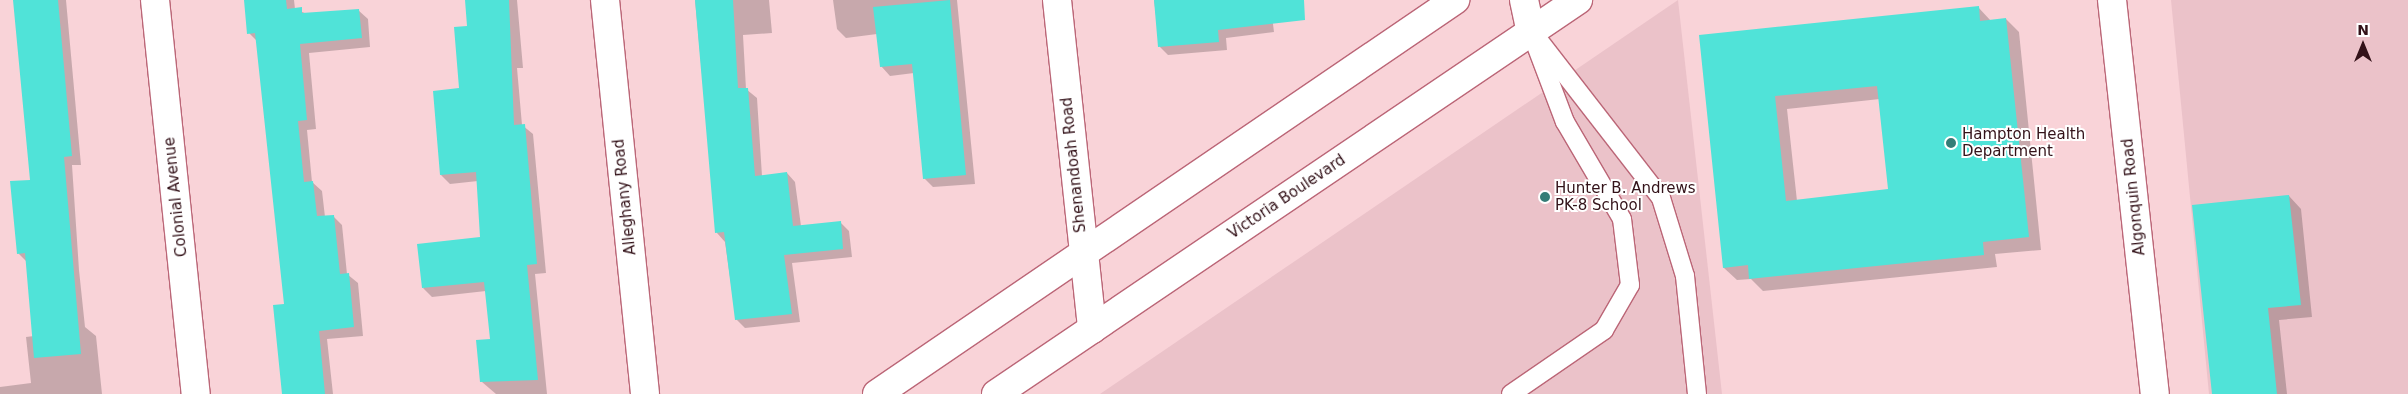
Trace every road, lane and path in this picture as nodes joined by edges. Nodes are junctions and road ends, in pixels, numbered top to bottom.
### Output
1 (155, 0) edge
2 (605, 0) edge
3 (1057, 0) edge
4 (1455, 0) edge
5 (1524, 0) edge
6 (1578, 0) edge
7 (2112, 0) edge
8 (1531, 32) junction
9 (1083, 255) junction
10 (1092, 329) junction
11 (196, 394) edge
12 (645, 394) edge
13 (877, 394) edge
14 (996, 394) edge
15 (1511, 394) edge
16 (1698, 394) edge
17 (2154, 394) edge

1 - 11 street, Colonial Avenue
2 - 12 street, Alleghany Road
3 - 9 street, Shenandoah Road
4 - 9 street
5 - 8 street
6 - 8 street, Victoria Boulevard
7 - 17 street, Algonquin Road
8 - 10 street, Victoria Boulevard
8 - 15 lane
8 - 16 lane
9 - 10 street, Shenandoah Road
9 - 13 street
10 - 14 street, Victoria Boulevard

